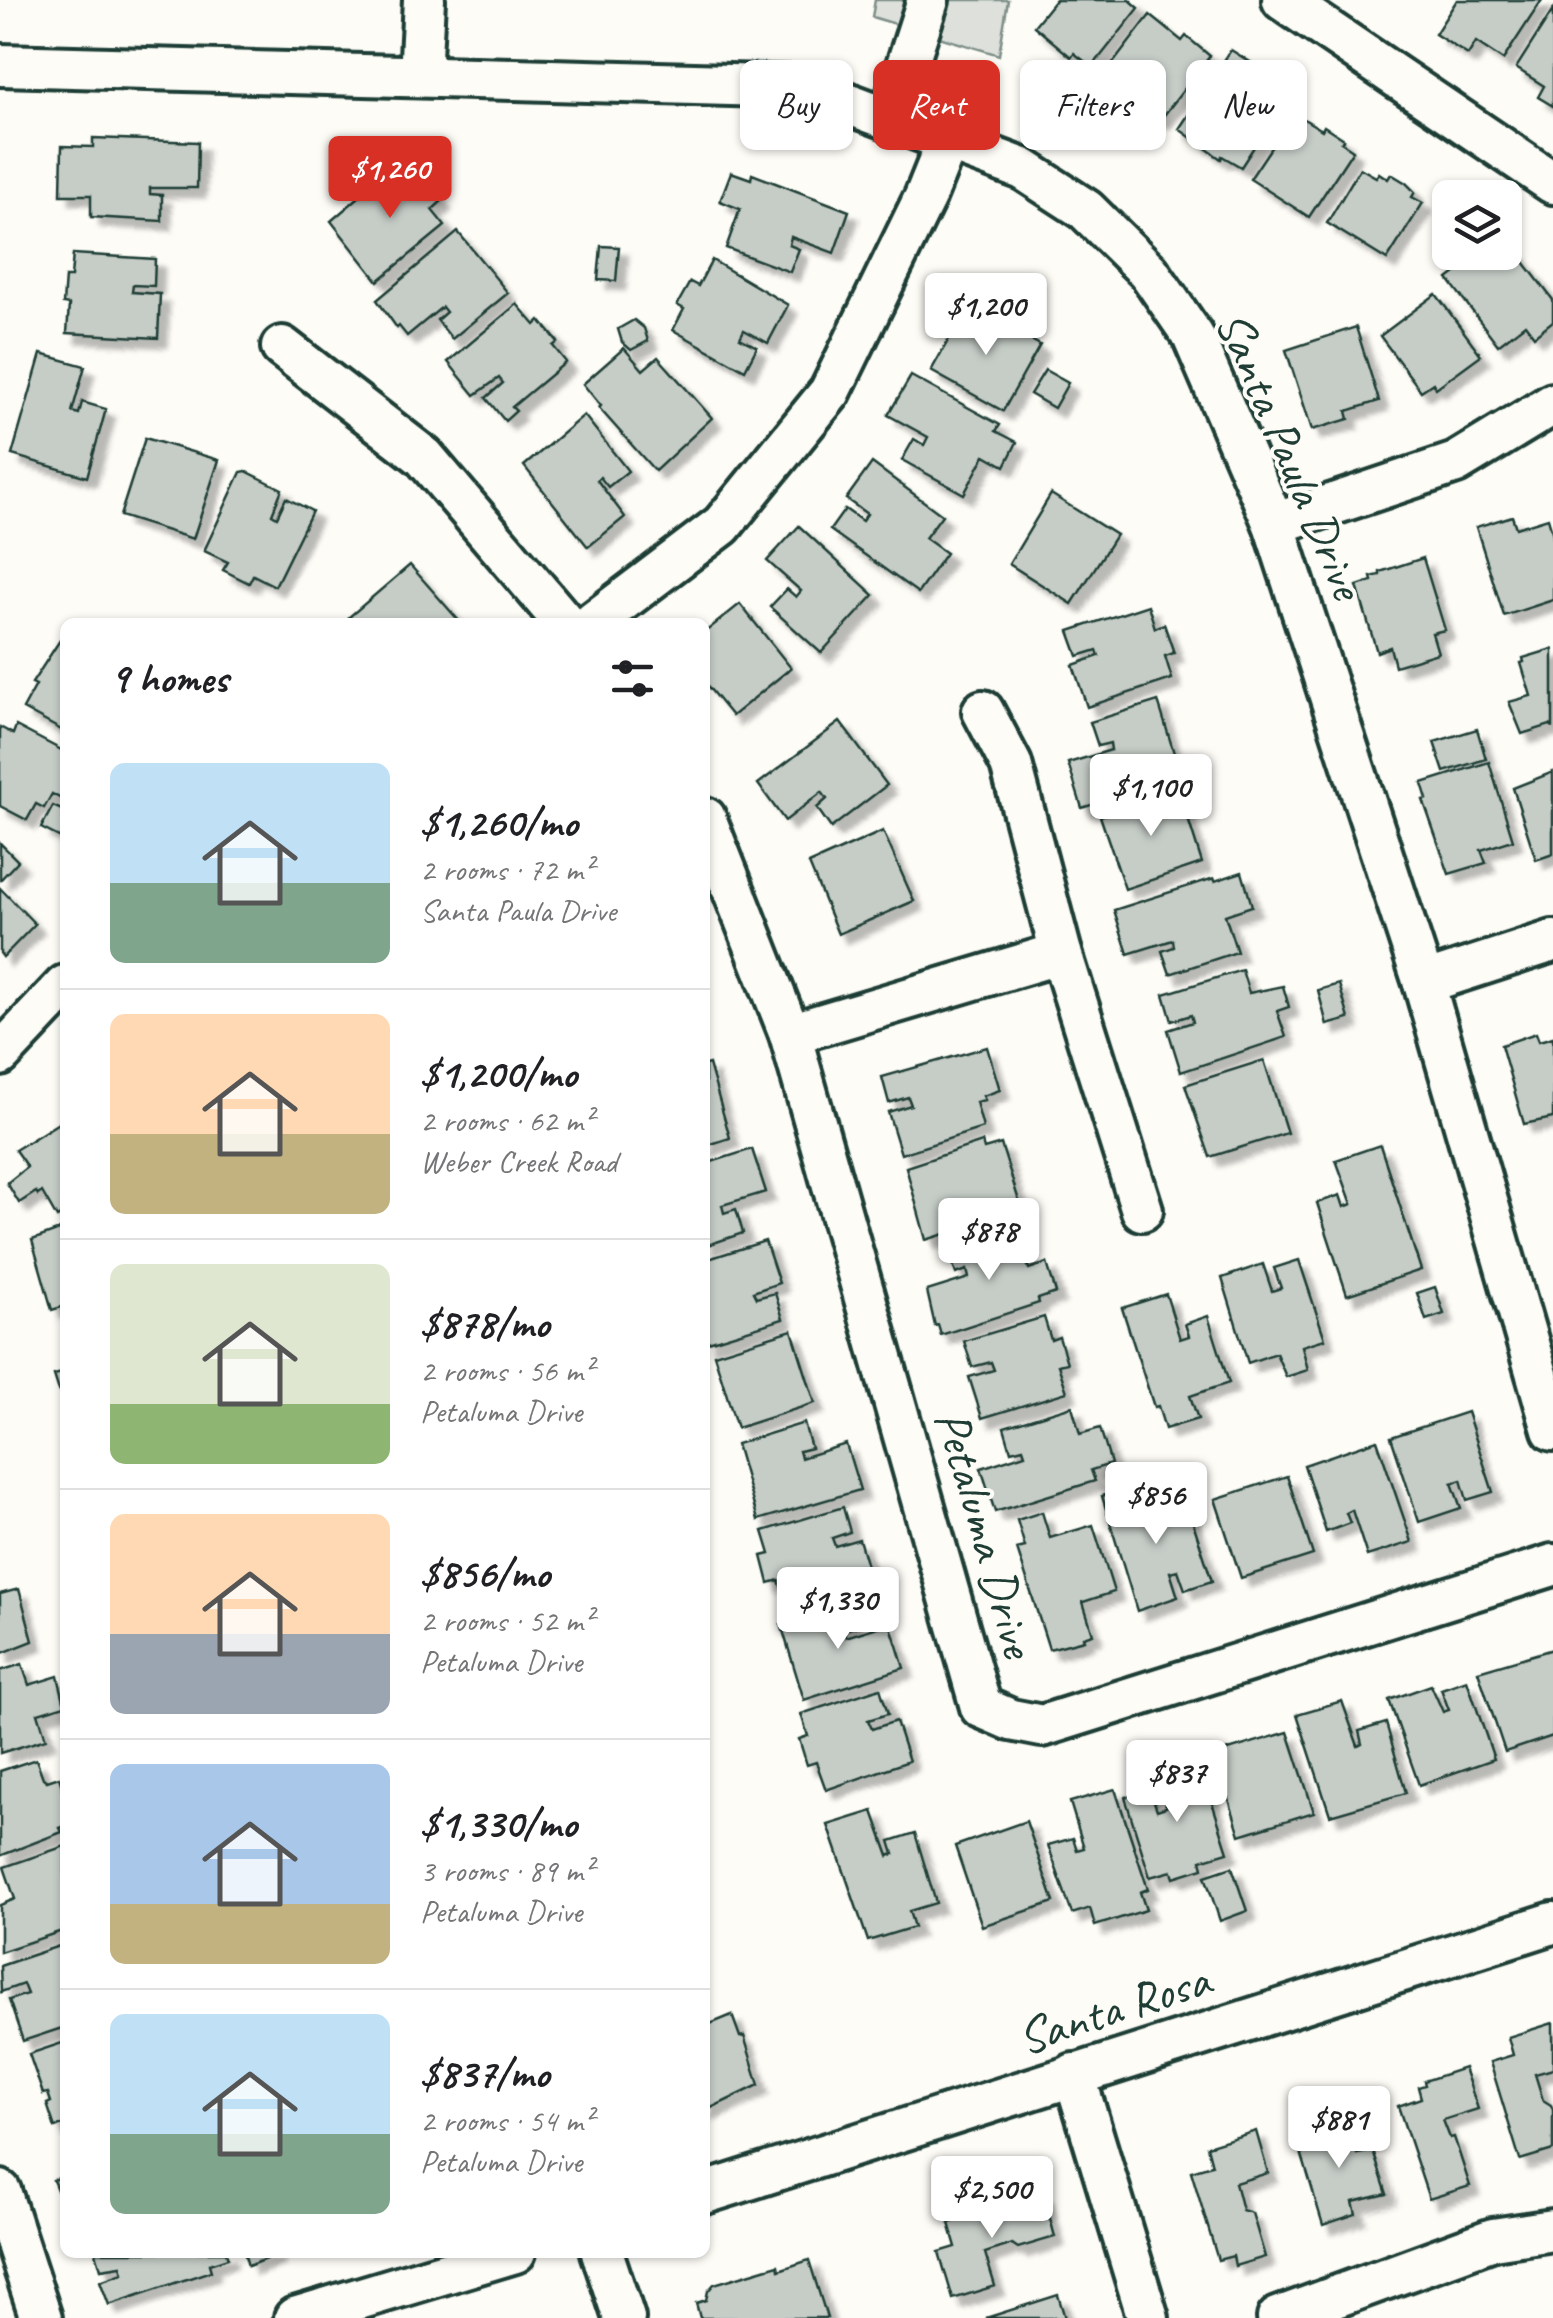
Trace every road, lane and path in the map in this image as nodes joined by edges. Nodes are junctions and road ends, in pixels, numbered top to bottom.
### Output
1 (424, 0) edge
2 (928, 0) edge
3 (1282, 0) edge
4 (909, 60) edge
5 (0, 65) edge
6 (420, 76) junction
7 (873, 112) edge
8 (944, 150) edge
9 (974, 150) edge
10 (1553, 183) edge
11 (282, 347) dead end
12 (1553, 404) edge
13 (1274, 524) junction
14 (561, 618) edge
15 (599, 618) edge
16 (982, 711) dead end
17 (710, 831) edge
18 (1553, 941) edge
19 (1061, 954) junction
20 (1424, 983) junction
21 (60, 991) edge
22 (790, 1034) junction
23 (0, 1056) edge
24 (1142, 1210) dead end
25 (1553, 1430) edge
26 (1553, 1565) edge
27 (1553, 1922) edge
28 (1074, 2074) junction
29 (0, 2191) edge
30 (710, 2191) edge
31 (1553, 2230) edge
32 (495, 2258) edge
33 (604, 2258) edge
34 (42, 2318) edge
35 (295, 2318) edge
36 (624, 2318) edge
37 (1148, 2318) edge
38 (1278, 2318) edge

1 - 6 street
2 - 4 street
3 - 10 street
5 - 6 street, Santa Paula Drive
6 - 7 street, Santa Paula Drive
8 - 15 street
9 - 13 street, Santa Paula Drive
11 - 14 street
12 - 13 street
13 - 20 street, Santa Paula Drive
16 - 19 street
17 - 22 street, Petaluma Drive
18 - 20 street
19 - 22 street
19 - 24 street
20 - 25 street, Santa Paula Drive
21 - 23 street
22 - 26 street, Petaluma Drive
27 - 28 street, Santa Rosa
28 - 30 street, Santa Rosa
28 - 37 street
29 - 34 street
31 - 38 street
32 - 35 street
33 - 36 street

